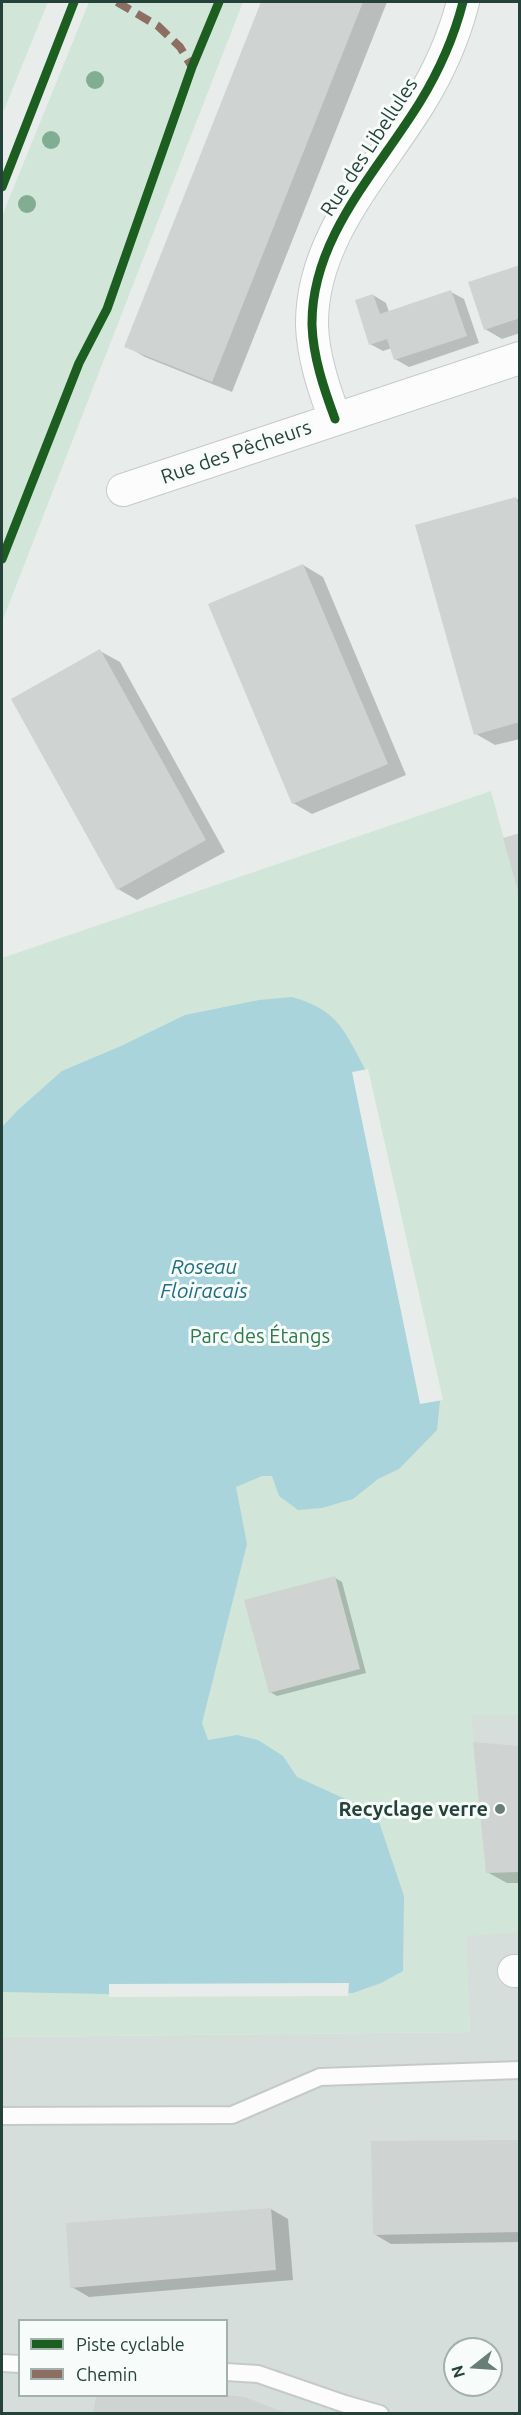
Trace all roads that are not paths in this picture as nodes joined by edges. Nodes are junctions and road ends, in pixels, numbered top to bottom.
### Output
1 (463, 2) edge
2 (519, 358) edge
3 (334, 418) junction
4 (123, 490) dead end
5 (519, 2070) edge
6 (2, 2116) edge
7 (2, 2363) edge
8 (18, 2364) edge
9 (228, 2372) edge
10 (380, 2414) edge

1 - 3 street, Rue des Libellules
2 - 3 street, Rue des Pêcheurs
3 - 4 street, Rue des Pêcheurs
5 - 6 lane
7 - 8 lane
9 - 10 lane

